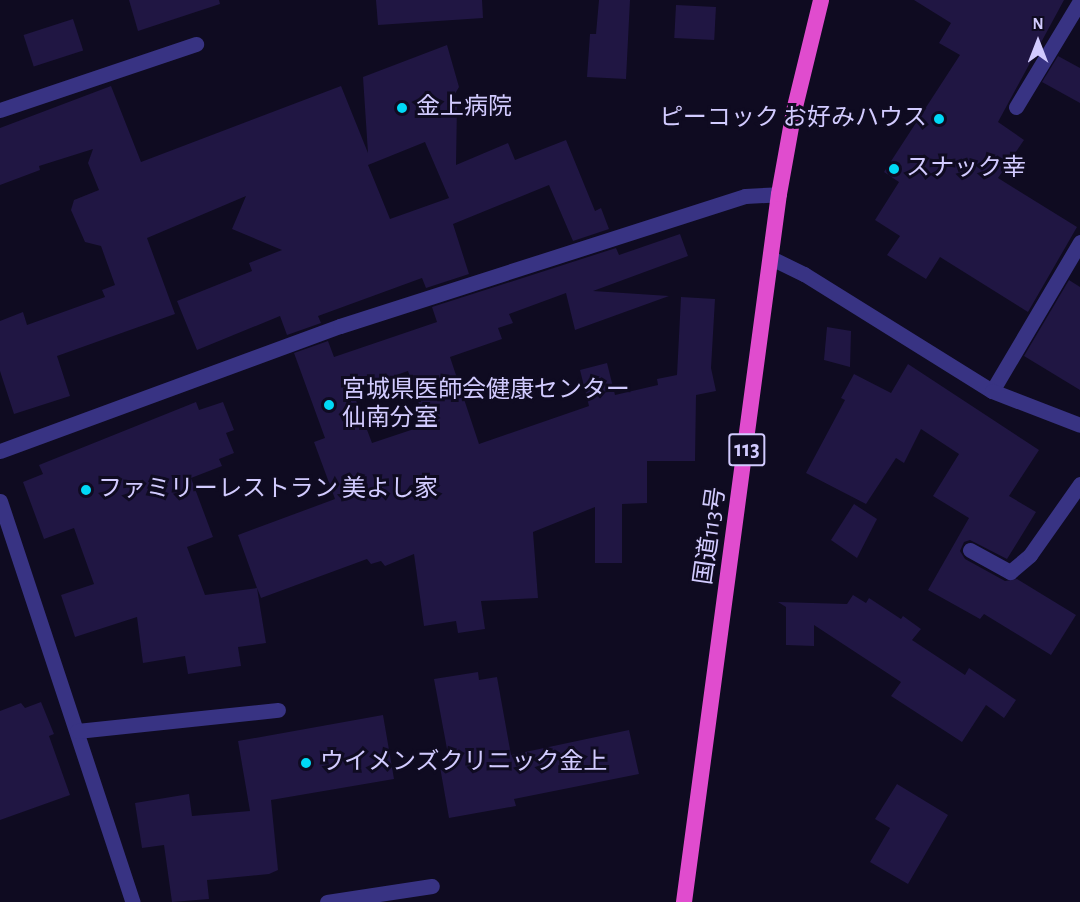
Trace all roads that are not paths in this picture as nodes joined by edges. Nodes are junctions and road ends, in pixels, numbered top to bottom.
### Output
1 (821, 0) edge
2 (1080, 1) edge
3 (196, 44) dead end
4 (1016, 107) dead end
5 (0, 110) edge
6 (779, 194) junction
7 (1080, 242) edge
8 (771, 258) junction
9 (992, 391) junction
10 (1080, 424) edge
11 (0, 451) edge
12 (1080, 484) edge
13 (2, 511) edge
14 (970, 550) dead end
15 (278, 710) dead end
16 (77, 732) junction
17 (432, 886) dead end
18 (133, 902) edge
19 (327, 902) edge
20 (684, 902) edge

1 - 6 highway, 国道113号 / 113
2 - 4 street
3 - 5 street
6 - 8 highway, 国道113号 / 113
6 - 11 street
7 - 9 street
8 - 9 street
8 - 20 highway, 国道113号 / 113
9 - 10 street
12 - 14 street
13 - 16 street
15 - 16 street
16 - 18 street
17 - 19 street

